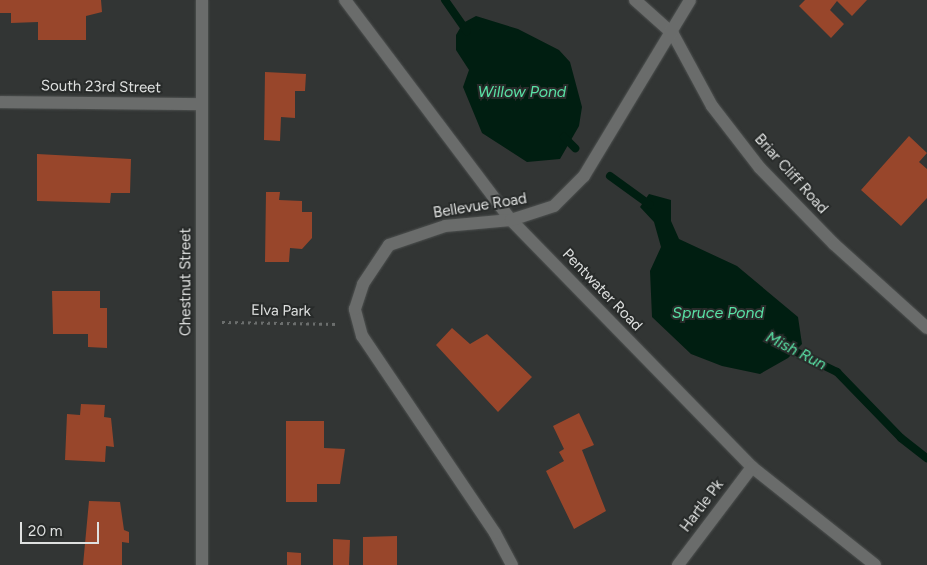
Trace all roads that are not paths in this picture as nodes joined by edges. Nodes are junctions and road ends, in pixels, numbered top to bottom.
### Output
1 (202, 0) edge
2 (345, 0) edge
3 (635, 0) edge
4 (690, 0) edge
5 (673, 34) junction
6 (0, 102) edge
7 (202, 104) junction
8 (511, 220) junction
9 (925, 323) edge
10 (752, 468) junction
11 (202, 565) edge
12 (512, 565) edge
13 (678, 565) edge
14 (875, 565) edge

1 - 7 street, Chestnut Street
2 - 8 street, Pentwater Road
3 - 5 street, Briar Cliff Road
4 - 5 street, Bellevue Road
5 - 8 street, Bellevue Road
5 - 9 street, Briar Cliff Road
6 - 7 street, South 23rd Street
7 - 11 street, Chestnut Street
8 - 10 street, Pentwater Road
8 - 12 street, Bellevue Road
10 - 13 street, Hartle Pk
10 - 14 street, Pentwater Road

